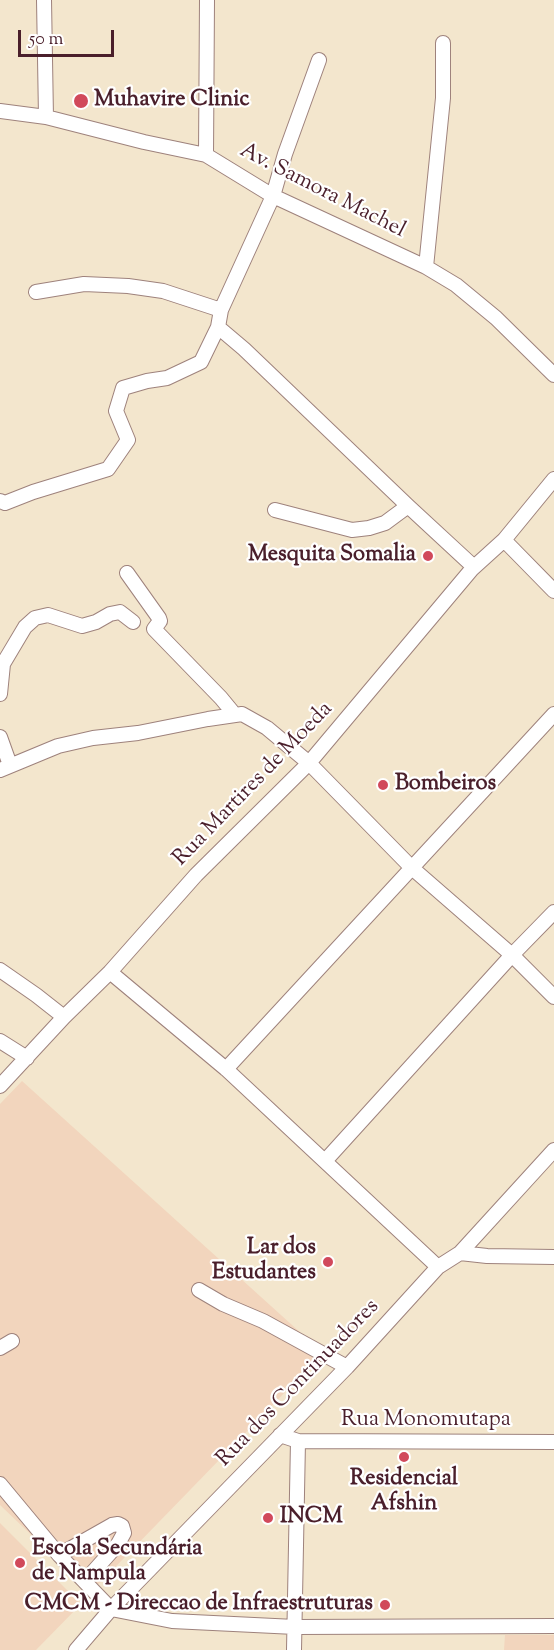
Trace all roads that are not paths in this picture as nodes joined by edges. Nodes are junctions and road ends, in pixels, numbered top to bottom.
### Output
1 (44, 0) edge
2 (207, 0) edge
3 (442, 43) dead end
4 (319, 60) dead end
5 (0, 111) edge
6 (46, 117) junction
7 (206, 155) junction
8 (273, 196) junction
9 (426, 267) junction
10 (36, 292) dead end
11 (221, 310) junction
12 (218, 327) junction
13 (554, 375) edge
14 (554, 479) edge
15 (0, 501) edge
16 (408, 506) junction
17 (275, 510) dead end
18 (504, 540) junction
19 (474, 567) junction
20 (127, 573) dead end
21 (554, 591) edge
22 (133, 622) dead end
23 (0, 694) edge
24 (554, 714) edge
25 (235, 715) junction
26 (0, 737) edge
27 (309, 763) junction
28 (5, 768) edge
29 (412, 868) junction
30 (554, 912) edge
31 (512, 955) junction
32 (0, 970) edge
33 (110, 972) junction
34 (554, 997) edge
35 (64, 1017) junction
36 (0, 1041) edge
37 (27, 1058) junction
38 (226, 1069) junction
39 (0, 1086) edge
40 (554, 1150) edge
41 (325, 1161) junction
42 (460, 1253) junction
43 (554, 1257) edge
44 (438, 1267) junction
45 (199, 1290) dead end
46 (347, 1367) junction
47 (280, 1435) junction
48 (298, 1441) junction
49 (554, 1442) edge
50 (0, 1484) edge
51 (59, 1555) junction
52 (85, 1581) junction
53 (111, 1609) junction
54 (554, 1626) edge
55 (295, 1627) junction
56 (76, 1650) edge
57 (294, 1650) edge

1 - 6 street
2 - 7 street
3 - 9 street
4 - 8 street
5 - 6 street, Av. Samora Machel
6 - 7 street, Av. Samora Machel
7 - 8 street, Av. Samora Machel
8 - 9 street, Av. Samora Machel
8 - 11 street
9 - 13 street, Av. Samora Machel
10 - 11 street
11 - 12 street
12 - 15 street
12 - 16 street
14 - 18 street, Rua Martires de Moeda
16 - 17 street
16 - 19 street
18 - 19 street, Rua Martires de Moeda
18 - 21 street
19 - 27 street, Rua Martires de Moeda
20 - 25 street
22 - 23 street
24 - 29 street
25 - 27 street
25 - 28 street
26 - 28 street
27 - 29 street
27 - 33 street, Rua Martires de Moeda
29 - 31 street
29 - 38 street
30 - 31 street
31 - 34 street
31 - 41 street
32 - 35 street
33 - 35 street, Rua Martires de Moeda
33 - 38 street
35 - 37 street, Rua Martires de Moeda
36 - 37 street
37 - 39 street, Rua Martires de Moeda
38 - 41 street
40 - 42 street, Rua dos Continuadores
41 - 44 street
42 - 43 street
42 - 44 street, Rua dos Continuadores
44 - 46 street, Rua dos Continuadores
45 - 46 street
46 - 47 street, Rua dos Continuadores
47 - 48 street, Rua Monomutapa
47 - 53 street, Rua dos Continuadores
48 - 49 street, Rua Monomutapa
48 - 55 street
50 - 51 street
51 - 52 street
51 - 52 street
52 - 53 street
53 - 55 street
53 - 56 street, Rua dos Continuadores
54 - 55 street
55 - 57 street

